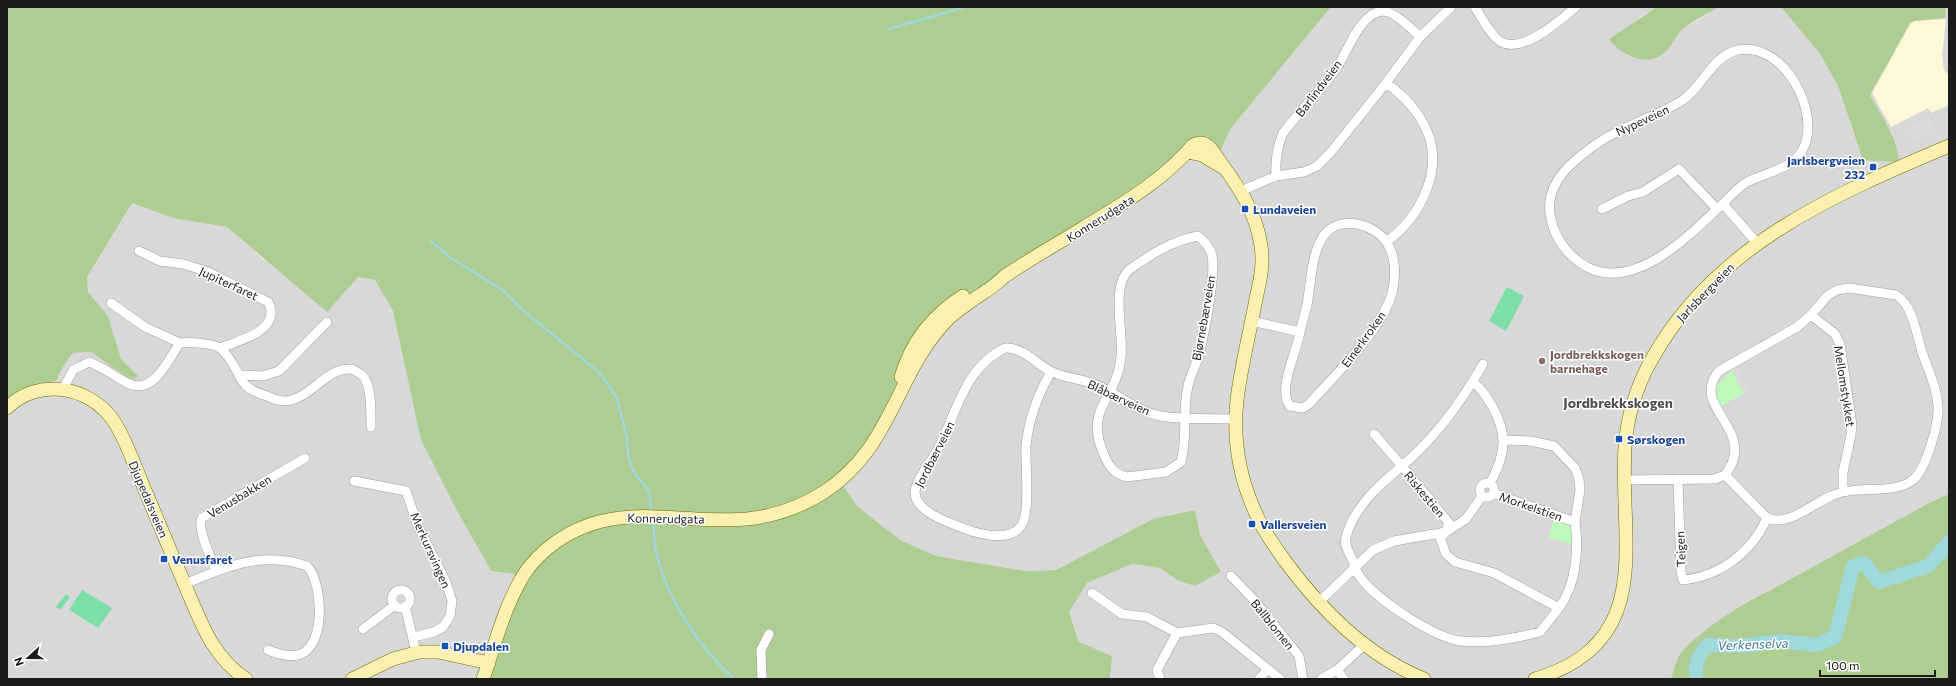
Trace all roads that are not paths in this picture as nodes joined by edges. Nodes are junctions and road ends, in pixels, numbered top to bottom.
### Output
1 (1451, 7) edge
2 (1475, 7) edge
3 (1576, 7) edge
4 (1420, 37) junction
5 (1386, 83) junction
6 (1949, 146) edge
7 (1276, 176) junction
8 (1241, 191) junction
9 (1720, 207) junction
10 (1602, 209) dead end
11 (1386, 242) junction
12 (1757, 243) junction
13 (139, 251) dead end
14 (111, 303) dead end
15 (1811, 315) junction
16 (1252, 321) junction
17 (327, 322) dead end
18 (1300, 332) junction
19 (180, 343) junction
20 (220, 348) junction
21 (1483, 364) dead end
22 (1051, 372) junction
23 (239, 375) junction
24 (1473, 382) junction
25 (63, 389) junction
26 (1110, 392) junction
27 (7, 408) edge
28 (1186, 418) junction
29 (1236, 419) junction
30 (371, 427) dead end
31 (1374, 434) dead end
32 (1504, 440) junction
33 (305, 458) dead end
34 (1402, 466) junction
35 (1725, 475) junction
36 (1678, 479) junction
37 (1624, 480) junction
38 (354, 481) dead end
39 (1490, 483) junction
40 (1843, 491) junction
41 (1493, 493) junction
42 (1482, 496) junction
43 (1767, 518) junction
44 (1575, 522) junction
45 (1446, 532) junction
46 (1355, 568) junction
47 (216, 571) junction
48 (1231, 576) dead end
49 (185, 584) junction
50 (1092, 593) dead end
51 (1318, 603) junction
52 (395, 605) junction
53 (405, 606) junction
54 (1558, 608) junction
55 (363, 629) dead end
56 (1177, 633) junction
57 (769, 634) dead end
58 (413, 637) junction
59 (1364, 645) junction
60 (268, 650) dead end
61 (416, 652) junction
62 (1267, 670) junction
63 (1337, 670) junction
64 (486, 672) edge
65 (1159, 678) edge
66 (246, 679) edge
67 (352, 679) edge
68 (762, 679) edge
69 (1259, 679) edge
70 (1280, 679) edge
71 (1303, 679) edge
72 (1321, 679) edge
73 (1344, 679) edge
74 (1424, 679) edge
75 (1535, 679) edge

1 - 4 street
2 - 3 street
4 - 5 street
4 - 7 street, Barlindveien
5 - 7 street
5 - 11 street
6 - 12 main road, Jarlsbergveien
7 - 8 street
8 - 16 main road
8 - 64 main road, Konnerudgata
9 - 9 street, Nypeveien
9 - 10 street
9 - 12 street
11 - 18 street, Einerkroken
11 - 18 street, Einerkroken
12 - 37 main road, Jarlsbergveien
13 - 20 street, Jupiterfaret
14 - 19 street
15 - 35 street
15 - 40 street, Mellomstykket
15 - 40 street
16 - 18 street
16 - 29 main road
17 - 23 street
19 - 20 street
19 - 25 street
20 - 23 street
21 - 24 street, Riskestien
22 - 22 street, Jordbærveien
22 - 26 street, Blåbærveien
23 - 30 street
24 - 32 street
24 - 34 street, Riskestien
25 - 27 main road, Djupedalsveien
25 - 49 main road, Djupedalsveien
26 - 28 street, Blåbærveien
26 - 28 street
26 - 28 street, Bjørnebærveien
28 - 29 street, Blåbærveien
29 - 51 main road
31 - 34 street
32 - 39 street
32 - 44 street, Morkelstien
33 - 47 street, Venusbakken
34 - 45 street, Riskestien
34 - 46 street
35 - 36 street
35 - 43 street
36 - 37 street
36 - 43 street, Teigen
37 - 75 main road, Jarlsbergveien
38 - 58 street, Merkursvingen
39 - 41 street
39 - 42 street
40 - 43 street
41 - 42 street
41 - 44 street, Morkelstien
42 - 45 street
44 - 54 street
45 - 46 street
45 - 54 street, Riskestien
46 - 51 street
46 - 54 street
47 - 49 street
47 - 60 street
48 - 71 street, Ballblomen
49 - 66 main road, Djupedalsveien
50 - 56 street
51 - 59 main road
52 - 53 street
52 - 53 street
52 - 55 street
53 - 58 street
56 - 62 street
56 - 65 street
57 - 68 street
58 - 61 street
59 - 63 street
59 - 74 main road
61 - 64 main road
61 - 67 main road
62 - 69 street
62 - 70 street
63 - 72 street
63 - 73 street

